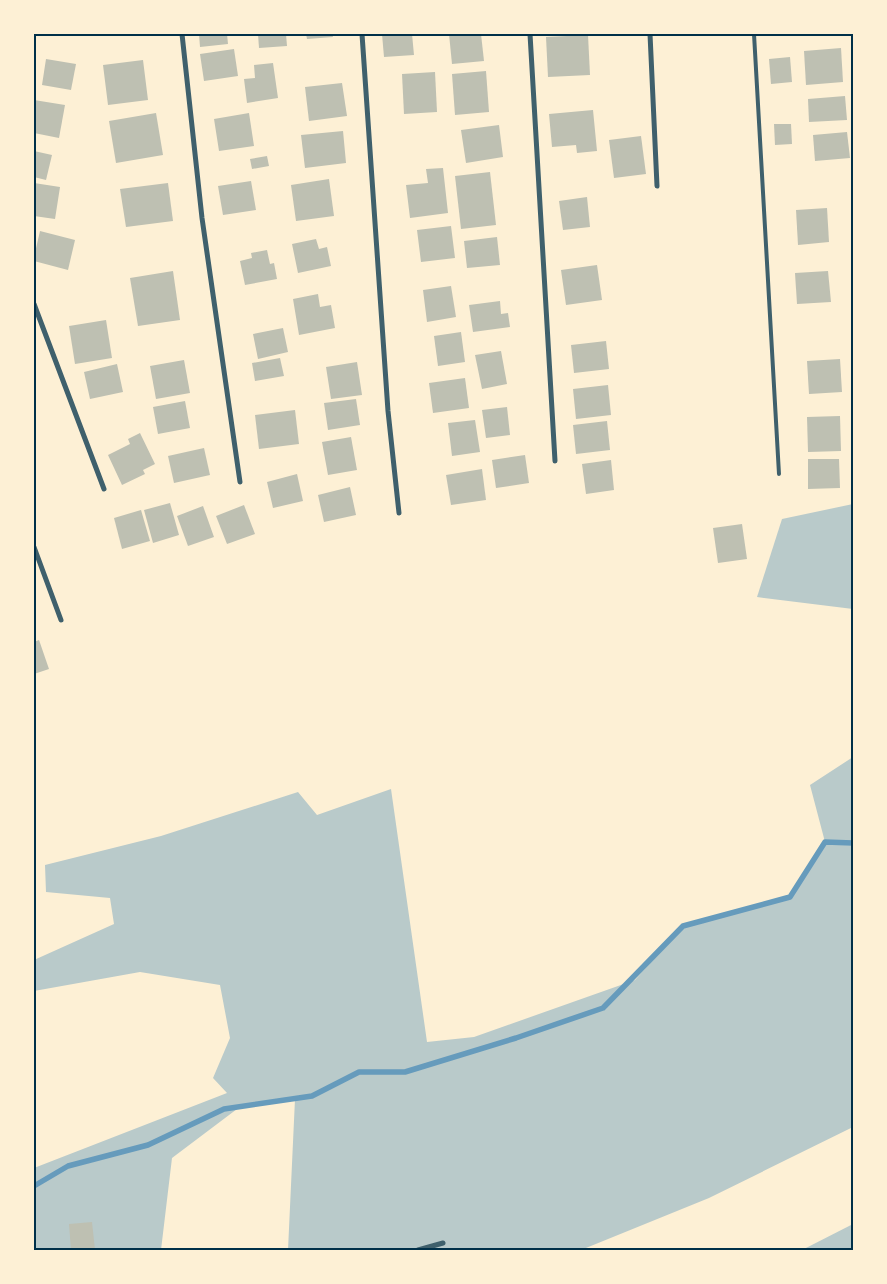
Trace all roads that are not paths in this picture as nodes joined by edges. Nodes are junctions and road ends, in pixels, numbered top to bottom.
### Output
1 (182, 34) edge
2 (362, 34) edge
3 (530, 34) edge
4 (650, 34) edge
5 (754, 34) edge
6 (658, 186) dead end
7 (34, 304) edge
8 (555, 461) dead end
9 (779, 474) dead end
10 (240, 482) dead end
11 (104, 489) dead end
12 (399, 513) dead end
13 (34, 547) edge
14 (61, 620) dead end
15 (443, 1243) dead end
16 (418, 1250) edge

1 - 10 street
2 - 12 street
3 - 8 street
4 - 6 street
5 - 9 lane
7 - 11 street
13 - 14 street
15 - 16 street

